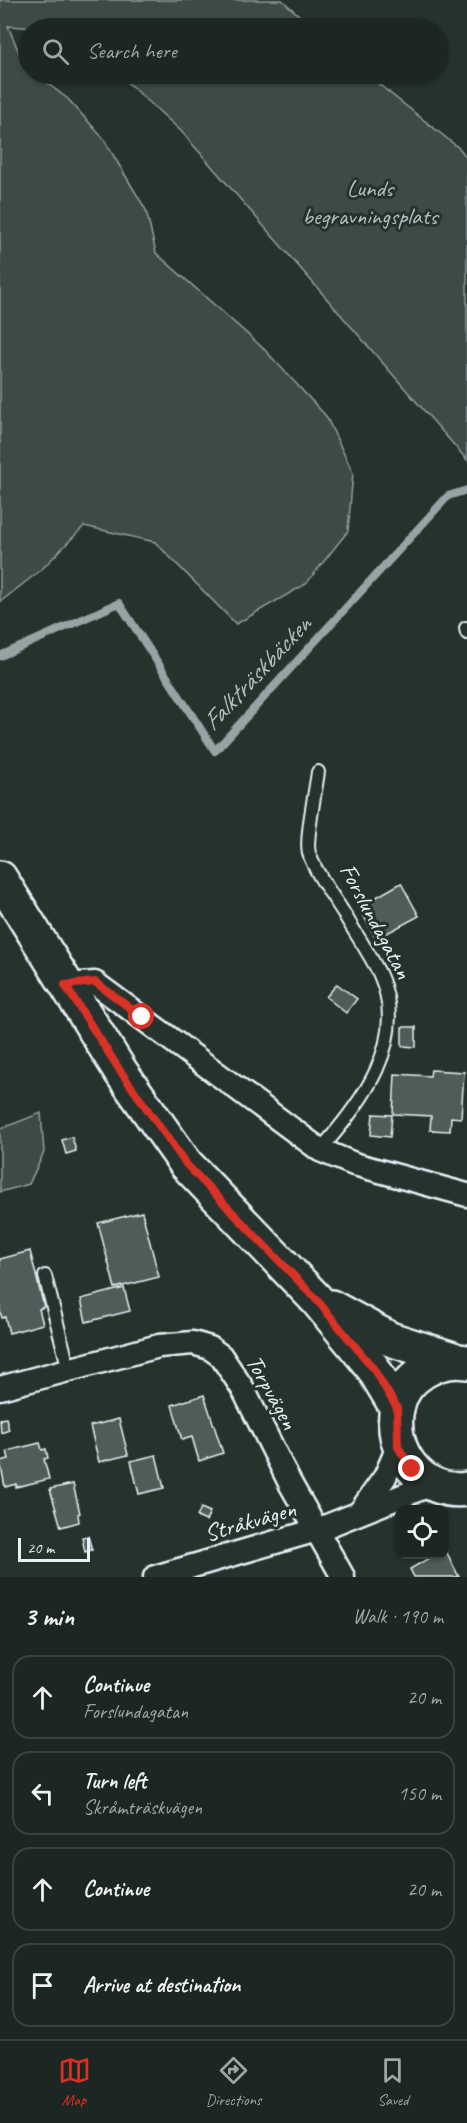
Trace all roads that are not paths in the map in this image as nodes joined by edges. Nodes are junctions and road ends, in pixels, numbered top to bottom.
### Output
1 (466, 628) edge
2 (467, 633) edge
3 (318, 772) dead end
4 (0, 878) edge
5 (65, 985) junction
6 (320, 1150) junction
7 (467, 1195) edge
8 (45, 1276) dead end
9 (316, 1299) junction
10 (460, 1361) edge
11 (69, 1370) junction
12 (0, 1389) edge
13 (397, 1408) junction
14 (398, 1447) junction
15 (456, 1490) edge
16 (359, 1513) junction
17 (317, 1530) junction
18 (155, 1577) edge
19 (343, 1577) edge

1 - 2 lane
3 - 6 lane, Forslundagatan
4 - 5 main road
5 - 6 street
5 - 9 main road
6 - 7 street
8 - 11 lane
9 - 10 main road
9 - 13 main road
10 - 13 main road
11 - 12 street, Torpvägen
11 - 17 street, Torpvägen
13 - 14 main road
14 - 15 main road
14 - 16 street
15 - 16 street, Stråkvägen
16 - 17 street, Stråkvägen
17 - 18 street, Stråkvägen
17 - 19 street, Torpvägen

